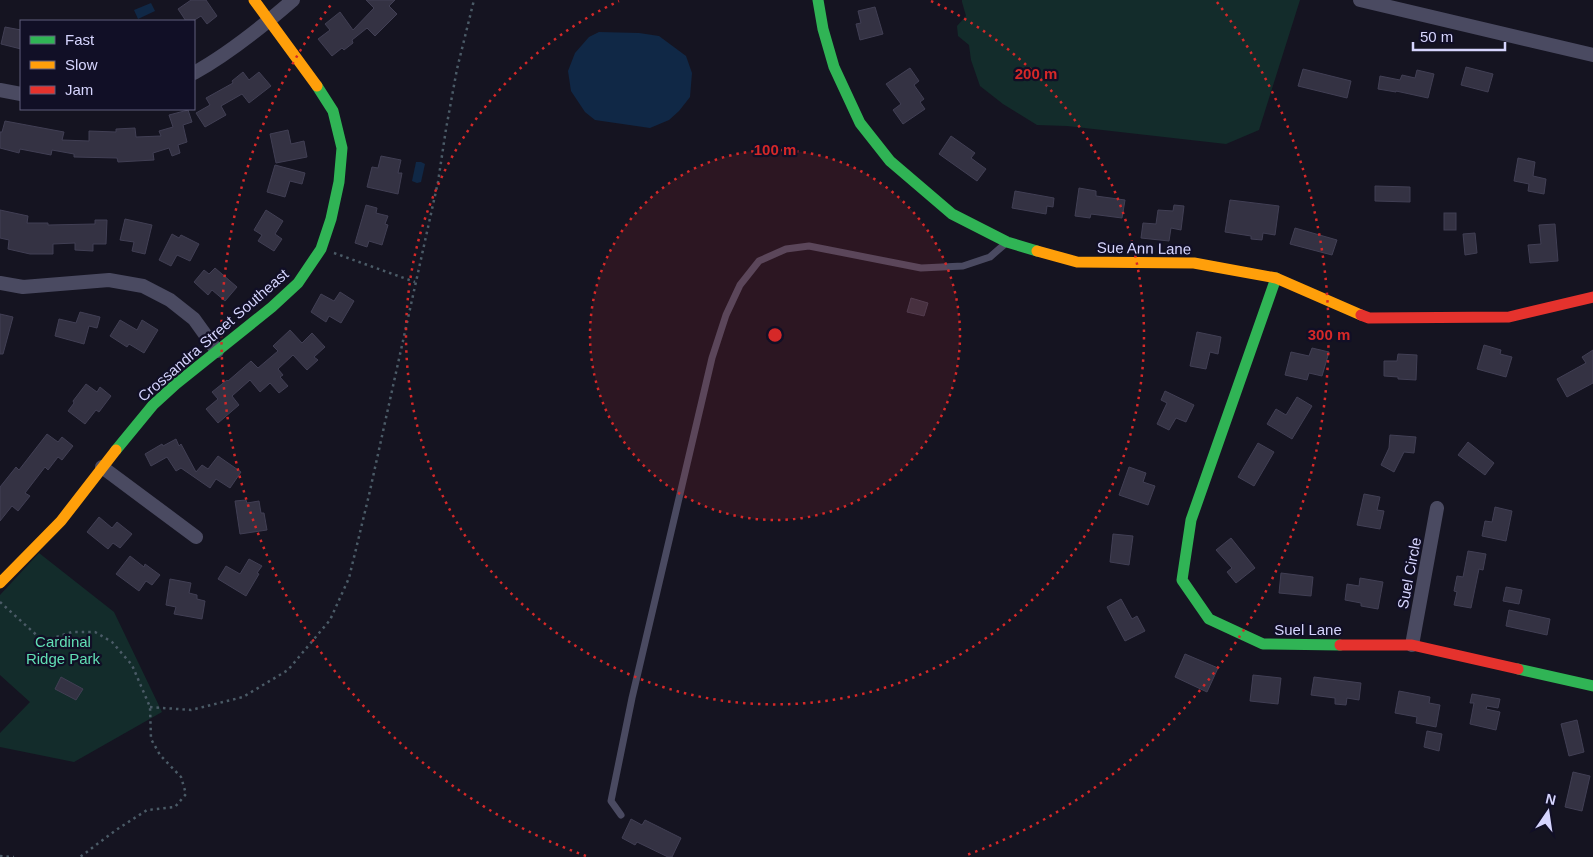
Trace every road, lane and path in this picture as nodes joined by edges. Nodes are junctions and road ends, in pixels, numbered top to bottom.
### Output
1 (254, 0) edge
2 (293, 0) edge
3 (474, 0) edge
4 (818, 0) edge
5 (1360, 0) edge
6 (270, 21) junction
7 (1593, 54) edge
8 (195, 73) edge
9 (0, 90) edge
10 (20, 94) edge
11 (1007, 242) junction
12 (321, 249) junction
13 (1276, 278) junction
14 (415, 282) junction
15 (0, 283) edge
16 (1593, 297) edge
17 (217, 351) junction
18 (102, 467) junction
19 (1437, 508) dead end
20 (196, 537) dead end
21 (0, 583) edge
22 (0, 602) edge
23 (1412, 645) junction
24 (1593, 686) edge
25 (150, 707) junction
26 (621, 815) dead end
27 (0, 856) edge
28 (14, 857) edge
29 (80, 857) edge

1 - 6 street, Crossandra Street Southeast
2 - 6 street
3 - 14 path
4 - 11 street, Sue Ann Lane
5 - 7 street
6 - 8 street
6 - 12 street, Crossandra Street Southeast
9 - 10 street
11 - 13 street, Sue Ann Lane
11 - 26 lane
12 - 14 path
12 - 17 street, Crossandra Street Southeast
13 - 16 street, Sue Ann Lane
13 - 23 street, Suel Lane
14 - 25 path
15 - 17 street
17 - 18 street, Crossandra Street Southeast
18 - 20 street
18 - 21 street, Crossandra Street Southeast
19 - 23 street, Suel Circle
22 - 25 path
23 - 24 street, Suel Lane
25 - 29 path
27 - 28 path

